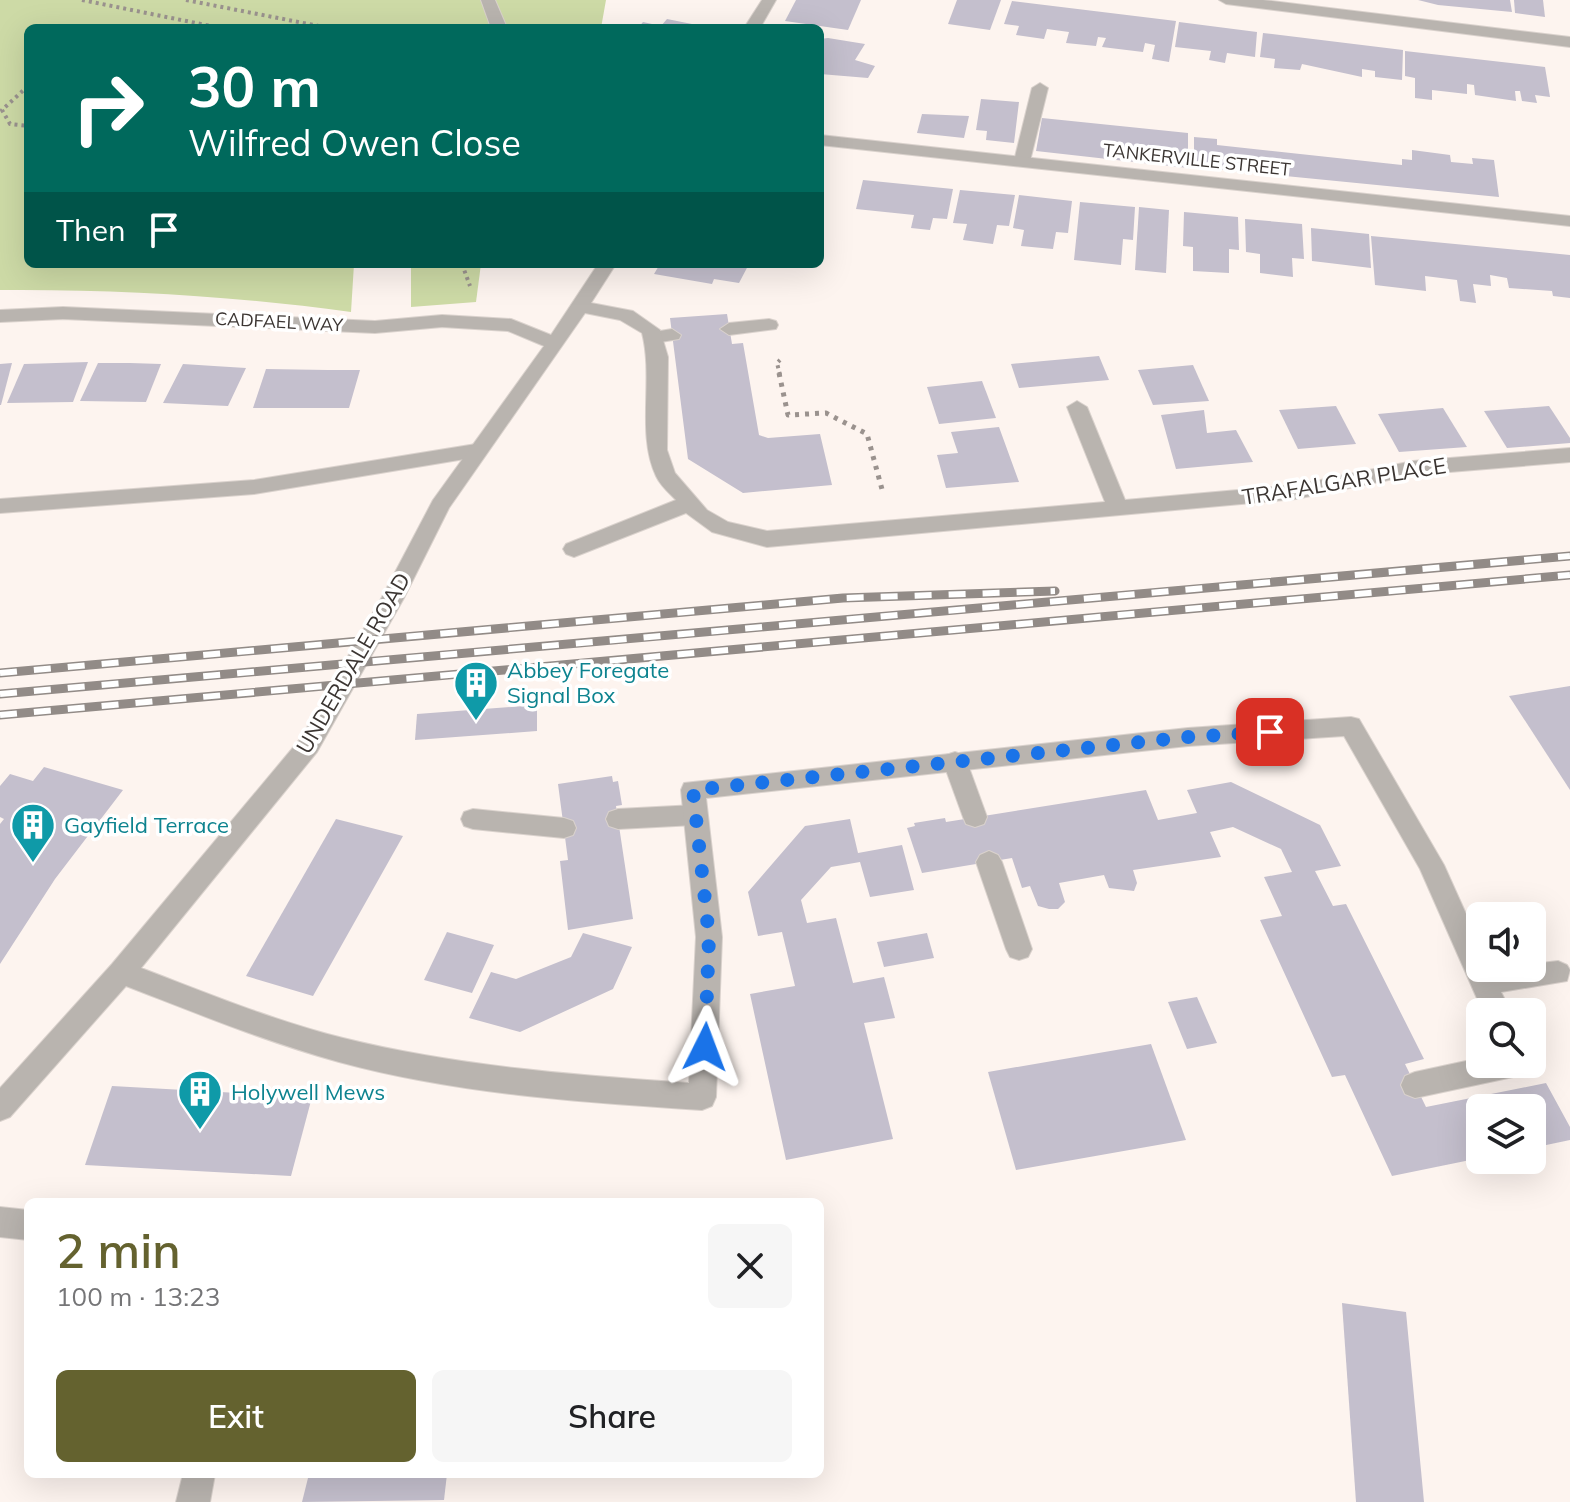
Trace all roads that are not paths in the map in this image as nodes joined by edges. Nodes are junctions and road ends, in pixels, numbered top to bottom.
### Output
1 (488, 0) edge
2 (769, 0) edge
3 (1226, 0) edge
4 (497, 24) edge
5 (754, 24) edge
6 (1570, 42) edge
7 (1040, 88) dead end
8 (824, 140) edge
9 (1022, 161) junction
10 (1570, 221) edge
11 (604, 268) edge
12 (579, 306) junction
13 (0, 316) edge
14 (769, 325) dead end
15 (729, 329) dead end
16 (555, 344) junction
17 (1077, 407) dead end
18 (476, 451) junction
19 (1570, 455) edge
20 (687, 504) junction
21 (0, 506) edge
22 (1118, 509) junction
23 (574, 549) dead end
24 (955, 762) junction
25 (695, 815) junction
26 (975, 817) dead end
27 (473, 819) dead end
28 (618, 819) dead end
29 (564, 828) dead end
30 (989, 862) dead end
31 (1466, 944) edge
32 (1019, 949) dead end
33 (121, 972) junction
34 (1558, 973) dead end
35 (1546, 974) edge
36 (1483, 982) edge
37 (1490, 998) edge
38 (1466, 1074) edge
39 (1415, 1085) dead end
40 (0, 1108) edge
41 (0, 1222) edge
42 (24, 1225) edge
43 (198, 1478) edge
44 (193, 1502) edge

1 - 4 street
2 - 5 street
3 - 6 street
7 - 9 street
8 - 9 street, TANKERVILLE STREET
9 - 10 street, TANKERVILLE STREET
11 - 12 street, UNDERDALE ROAD
12 - 16 street, UNDERDALE ROAD
12 - 20 street, TRAFALGAR PLACE
13 - 16 street, CADFAEL WAY
14 - 15 street
16 - 18 street, UNDERDALE ROAD
17 - 22 street
18 - 21 street
18 - 33 street, UNDERDALE ROAD
19 - 22 street, TRAFALGAR PLACE
20 - 22 street, TRAFALGAR PLACE
20 - 23 street
24 - 25 street
24 - 26 street
24 - 31 street
25 - 28 street
25 - 33 street
27 - 29 street
30 - 32 street
33 - 40 street, UNDERDALE ROAD
34 - 35 street
36 - 37 street
38 - 39 street
41 - 42 street
43 - 44 street

